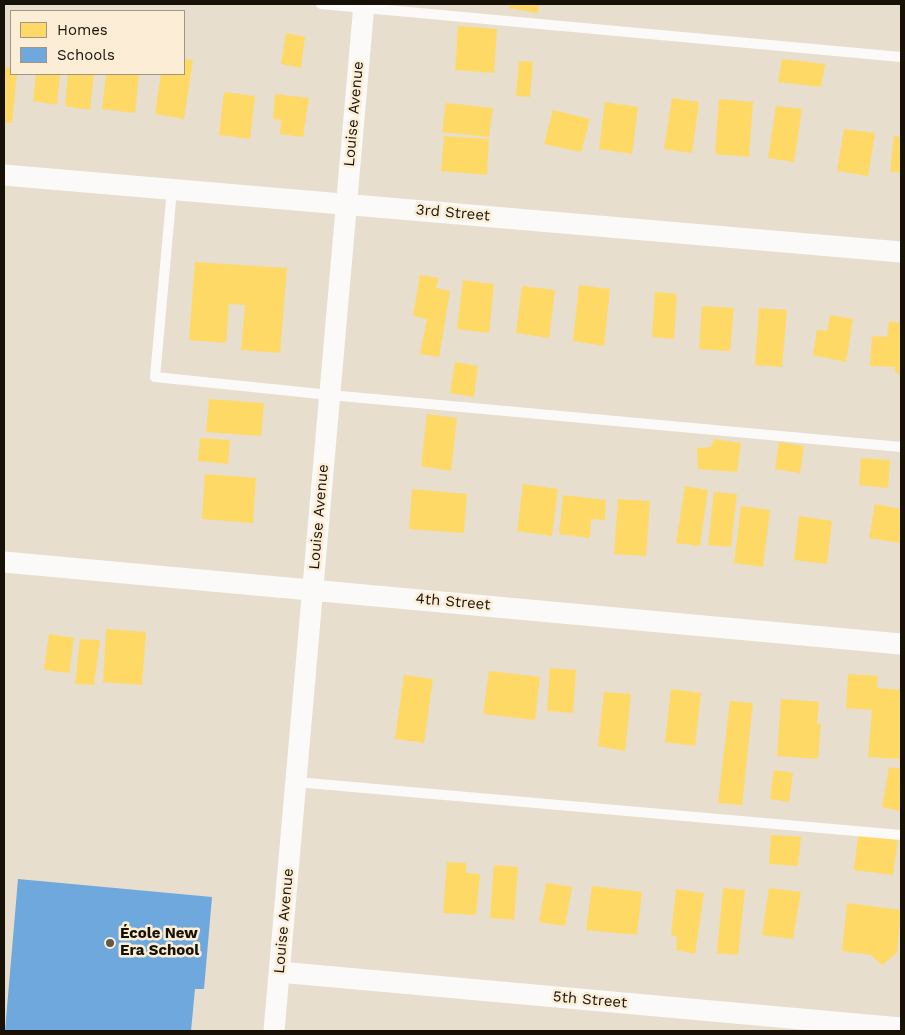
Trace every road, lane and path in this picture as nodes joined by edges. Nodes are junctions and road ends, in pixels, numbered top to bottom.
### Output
1 (321, 4) edge
2 (364, 6) edge
3 (901, 57) edge
4 (4, 175) edge
5 (172, 189) junction
6 (346, 204) junction
7 (901, 252) edge
8 (330, 395) junction
9 (901, 447) edge
10 (4, 562) edge
11 (313, 589) junction
12 (901, 644) edge
13 (296, 782) junction
14 (901, 835) edge
15 (279, 972) junction
16 (901, 1028) edge
17 (274, 1031) edge

1 - 2 lane
2 - 3 lane
2 - 6 street, Louise Avenue
4 - 5 street, 3rd Street
5 - 6 street, 3rd Street
5 - 8 lane
6 - 7 street, 3rd Street
6 - 8 street, Louise Avenue
8 - 9 lane
8 - 11 street, Louise Avenue
10 - 11 street, 4th Street
11 - 12 street, 4th Street
11 - 13 street, Louise Avenue
13 - 14 lane
13 - 15 street, Louise Avenue
15 - 16 street, 5th Street
15 - 17 street, Louise Avenue

